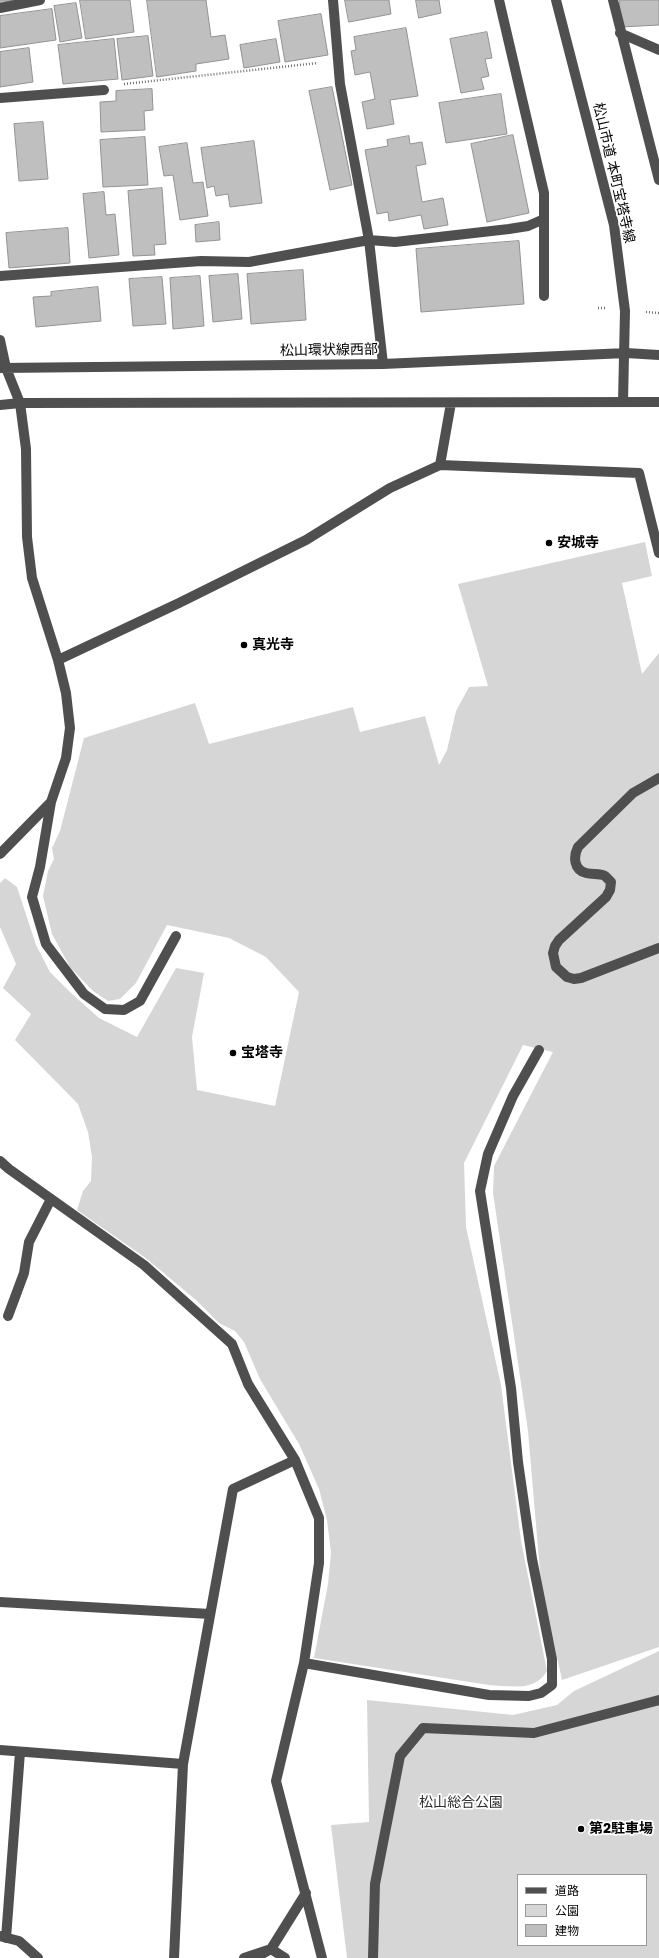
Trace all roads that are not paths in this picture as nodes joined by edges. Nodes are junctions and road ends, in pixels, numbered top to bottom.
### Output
1 (40, 0) edge
2 (333, 0) edge
3 (498, 0) edge
4 (556, 0) edge
5 (613, 0) edge
6 (0, 8) edge
7 (620, 33) junction
8 (659, 50) edge
9 (104, 90) road end
10 (0, 98) edge
11 (659, 180) edge
12 (544, 219) junction
13 (370, 240) junction
14 (0, 276) edge
15 (544, 296) dead end
16 (0, 340) edge
17 (626, 353) junction
18 (659, 355) edge
19 (383, 364) junction
20 (3, 368) edge
21 (623, 402) junction
22 (659, 402) edge
23 (20, 403) junction
24 (452, 403) junction
25 (0, 405) edge
26 (440, 465) junction
27 (659, 553) edge
28 (58, 660) junction
29 (659, 778) edge
30 (51, 802) junction
31 (0, 854) edge
32 (176, 936) dead end
33 (659, 948) edge
34 (539, 1050) dead end
35 (0, 1161) edge
36 (51, 1200) junction
37 (8, 1316) dead end
38 (296, 1460) junction
39 (0, 1602) edge
40 (210, 1614) junction
41 (304, 1663) junction
42 (659, 1700) edge
43 (0, 1750) edge
44 (20, 1752) junction
45 (183, 1764) junction
46 (306, 1893) junction
47 (3, 1937) edge
48 (271, 1949) junction
49 (38, 1958) edge
50 (174, 1958) edge
51 (244, 1958) edge
52 (255, 1958) edge
53 (285, 1958) edge
54 (322, 1958) edge
55 (374, 1958) edge

1 - 6 street
2 - 13 street
3 - 12 street
4 - 17 street, 松山市道 本町宝塔寺線
5 - 7 street
7 - 8 street
7 - 11 street
9 - 10 street
12 - 13 street
12 - 15 street
13 - 14 street
13 - 19 street
16 - 20 street
17 - 18 street, 松山環状線西部
17 - 19 street, 松山環状線西部
17 - 21 street, 松山市道 本町宝塔寺線
19 - 20 street, 松山環状線西部
20 - 23 street
21 - 22 street
21 - 24 street
23 - 24 street
23 - 25 street
23 - 28 street
24 - 26 street
26 - 27 street
26 - 28 street
28 - 30 street
29 - 33 street
30 - 31 street
30 - 32 street
34 - 41 street
35 - 36 street
36 - 37 street
36 - 38 street
38 - 40 street
38 - 41 street
39 - 40 street
40 - 45 street
41 - 46 street
42 - 55 street
43 - 44 street
44 - 45 street
44 - 47 street
45 - 50 street
46 - 48 street
46 - 54 street
47 - 49 street
48 - 51 street
48 - 52 street
48 - 53 street

